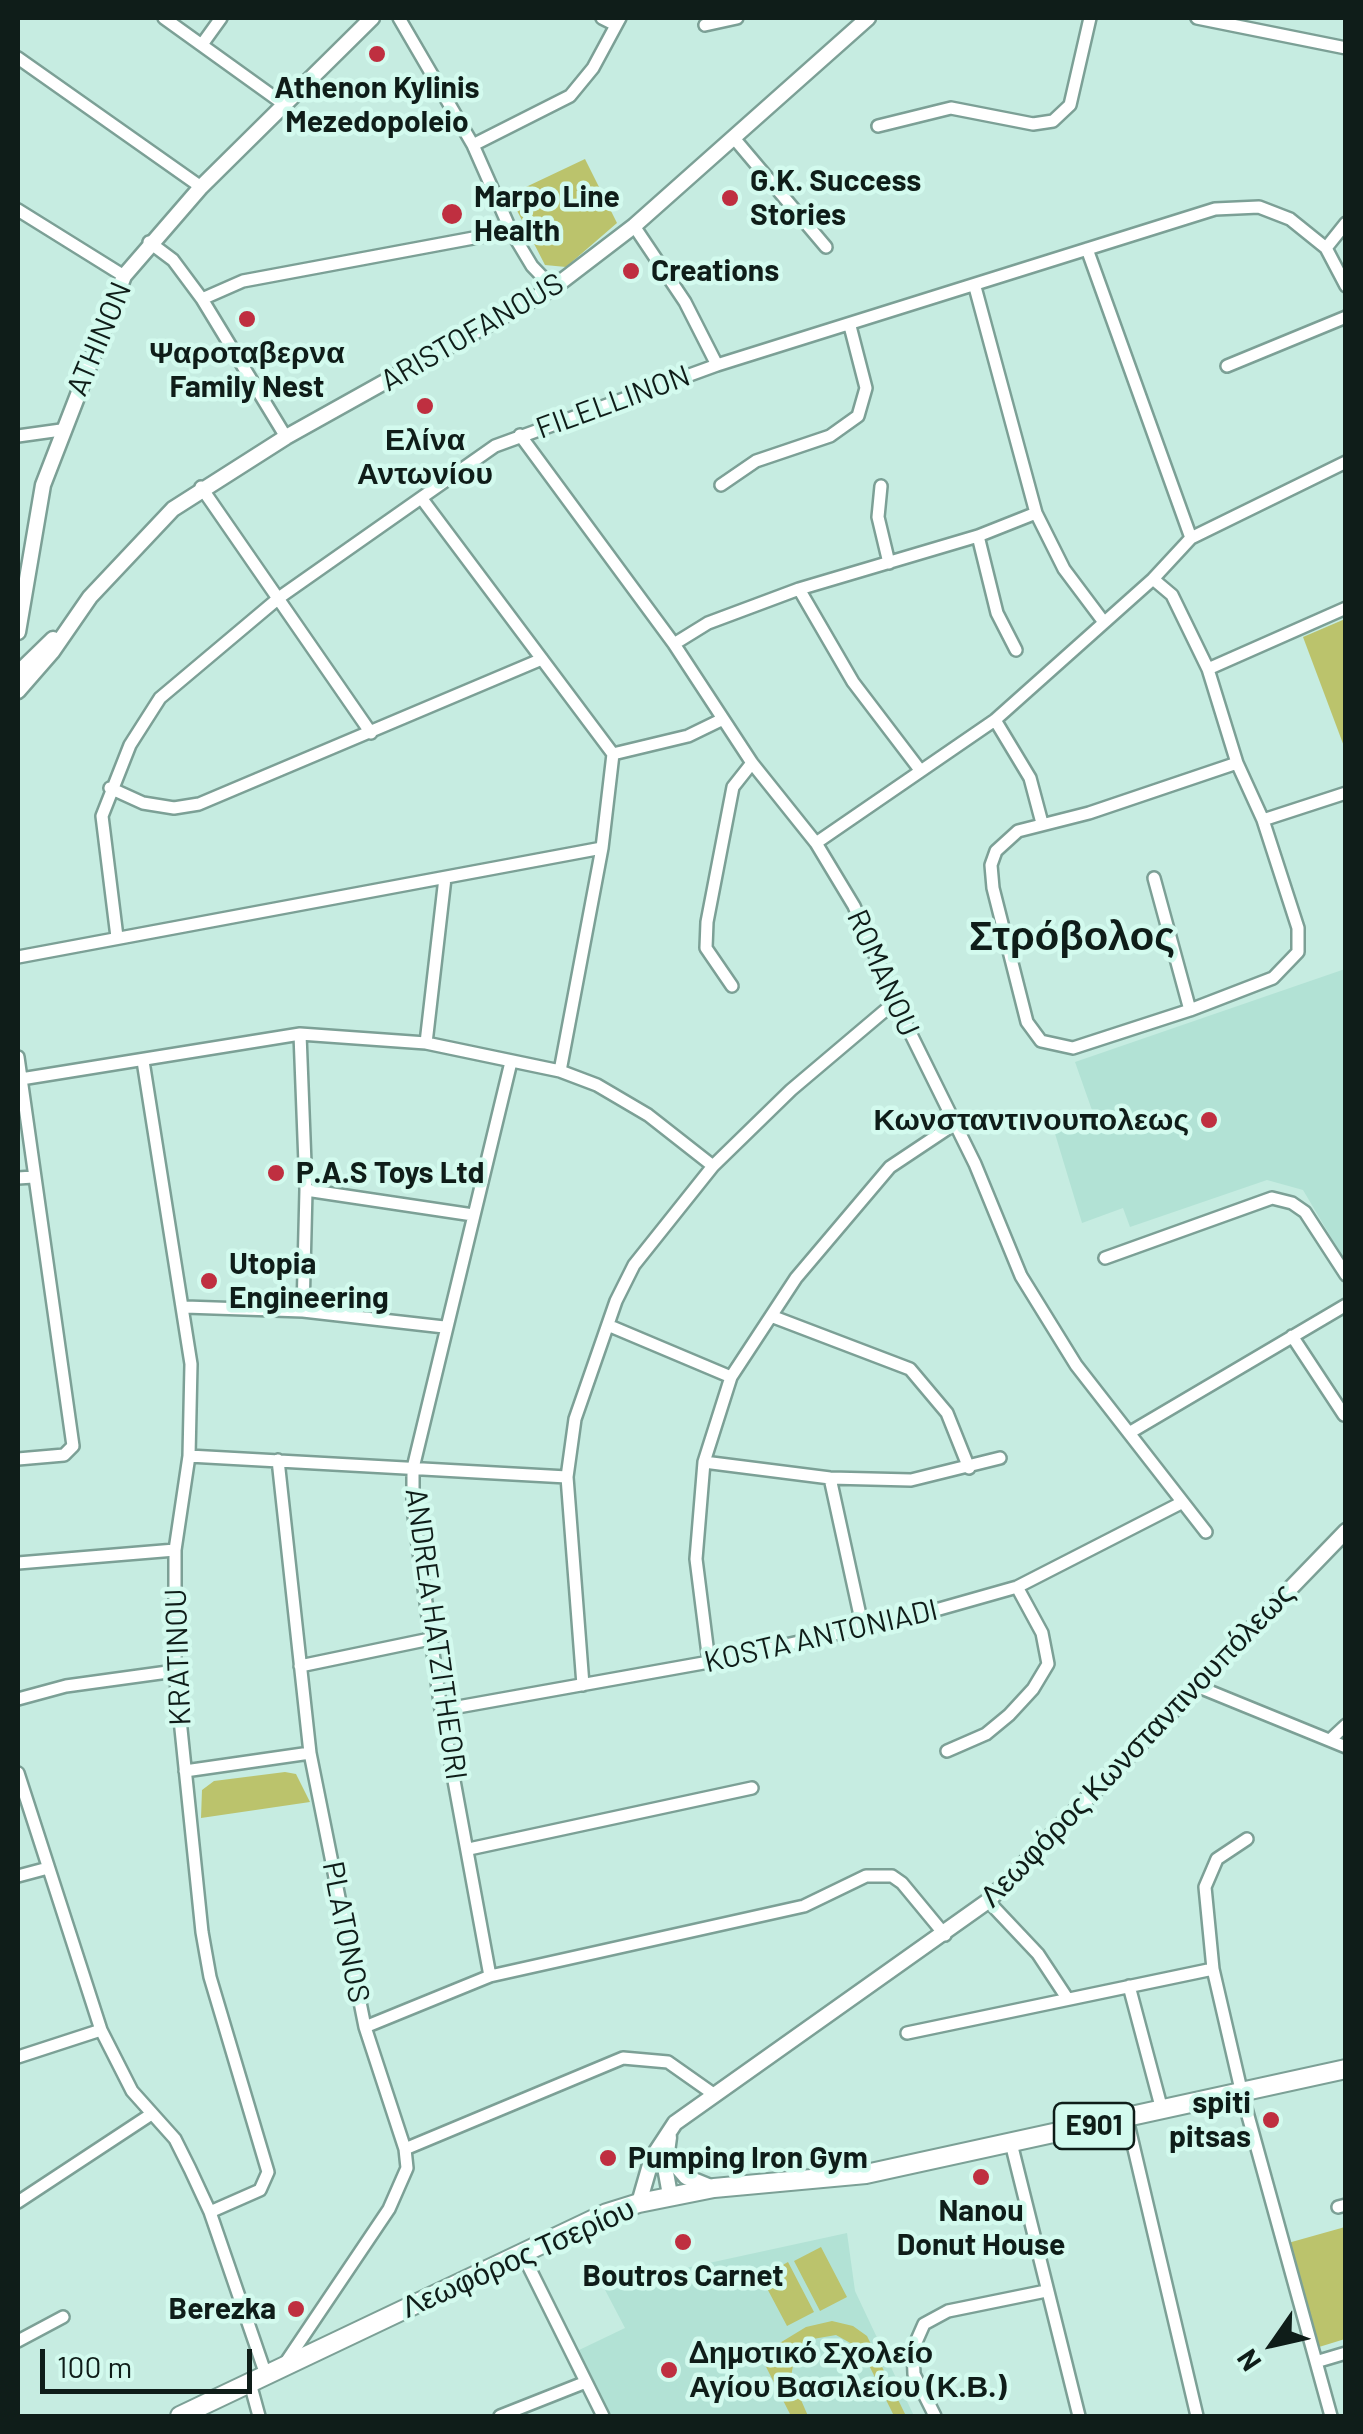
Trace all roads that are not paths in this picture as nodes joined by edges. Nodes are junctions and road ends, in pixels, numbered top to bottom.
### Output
1 (164, 18) edge
2 (221, 18) edge
3 (372, 18) edge
4 (399, 18) edge
5 (602, 18) edge
6 (737, 18) edge
7 (868, 18) edge
8 (1090, 18) edge
9 (1197, 18) edge
10 (618, 21) edge
11 (705, 25) dead end
12 (203, 43) junction
13 (1346, 48) edge
14 (18, 58) edge
15 (285, 105) junction
16 (878, 126) dead end
17 (733, 138) junction
18 (473, 145) junction
19 (200, 187) junction
20 (18, 210) edge
21 (1346, 222) edge
22 (634, 226) junction
23 (511, 231) junction
24 (150, 242) junction
25 (826, 247) dead end
26 (1326, 248) junction
27 (1087, 249) junction
28 (124, 276) junction
29 (1346, 286) edge
30 (975, 287) junction
31 (553, 288) junction
32 (202, 299) junction
33 (1346, 318) edge
34 (850, 326) junction
35 (717, 365) junction
36 (1227, 366) dead end
37 (61, 430) junction
38 (520, 435) junction
39 (18, 436) edge
40 (286, 437) junction
41 (1346, 462) edge
42 (721, 485) dead end
43 (881, 486) dead end
44 (201, 488) junction
45 (422, 499) junction
46 (1036, 513) junction
47 (978, 536) junction
48 (1191, 538) junction
49 (889, 564) junction
50 (1153, 579) junction
51 (799, 589) junction
52 (280, 598) junction
53 (1346, 608) edge
54 (1103, 620) junction
55 (66, 628) junction
56 (18, 632) edge
57 (674, 644) junction
58 (1016, 650) dead end
59 (542, 659) junction
60 (1208, 668) junction
61 (18, 674) edge
62 (18, 690) edge
63 (723, 719) junction
64 (995, 720) junction
65 (370, 734) junction
66 (613, 754) junction
67 (1237, 763) junction
68 (752, 764) junction
69 (920, 770) junction
70 (110, 788) junction
71 (1346, 792) edge
72 (1263, 820) junction
73 (1042, 823) junction
74 (816, 843) junction
75 (602, 848) junction
76 (446, 878) junction
77 (1154, 878) dead end
78 (118, 937) junction
79 (18, 956) edge
80 (732, 986) dead end
81 (894, 1002) junction
82 (1190, 1010) junction
83 (300, 1034) junction
84 (426, 1043) junction
85 (18, 1057) edge
86 (144, 1060) junction
87 (510, 1062) junction
88 (560, 1071) junction
89 (21, 1080) junction
90 (954, 1125) junction
91 (713, 1166) junction
92 (33, 1177) junction
93 (18, 1178) edge
94 (306, 1190) junction
95 (473, 1215) junction
96 (1105, 1258) dead end
97 (1346, 1275) edge
98 (1346, 1305) edge
99 (185, 1307) junction
100 (303, 1312) junction
101 (770, 1316) junction
102 (610, 1326) junction
103 (444, 1327) junction
104 (1292, 1336) junction
105 (731, 1377) junction
106 (1344, 1415) edge
107 (1129, 1433) junction
108 (189, 1456) junction
109 (1000, 1458) dead end
110 (18, 1459) edge
111 (278, 1460) junction
112 (704, 1462) junction
113 (413, 1468) junction
114 (969, 1468) junction
115 (568, 1477) junction
116 (830, 1478) junction
117 (1181, 1503) junction
118 (1346, 1531) edge
119 (1206, 1532) dead end
120 (175, 1550) junction
121 (18, 1563) edge
122 (1018, 1588) junction
123 (863, 1628) junction
124 (430, 1639) junction
125 (709, 1662) junction
126 (300, 1666) junction
127 (174, 1670) junction
128 (1194, 1684) junction
129 (583, 1685) junction
130 (18, 1700) edge
131 (441, 1710) junction
132 (1346, 1725) edge
133 (1331, 1739) junction
134 (1346, 1746) edge
135 (947, 1751) dead end
136 (310, 1752) junction
137 (184, 1771) junction
138 (18, 1773) edge
139 (752, 1788) dead end
140 (1247, 1839) dead end
141 (469, 1849) junction
142 (48, 1868) junction
143 (18, 1876) edge
144 (988, 1901) junction
145 (945, 1935) junction
146 (1213, 1969) junction
147 (490, 1976) junction
148 (1129, 1986) junction
149 (1067, 1998) junction
150 (366, 2027) junction
151 (101, 2030) junction
152 (907, 2032) dead end
153 (18, 2057) edge
154 (1346, 2068) edge
155 (712, 2093) junction
156 (1242, 2094) junction
157 (1162, 2110) junction
158 (150, 2115) junction
159 (1127, 2119) junction
160 (675, 2122) junction
161 (1011, 2143) junction
162 (405, 2149) junction
163 (666, 2149) junction
164 (714, 2188) junction
165 (670, 2195) junction
166 (18, 2202) edge
167 (639, 2204) junction
168 (210, 2212) junction
169 (522, 2253) junction
170 (1046, 2291) junction
171 (63, 2317) dead end
172 (18, 2341) edge
173 (1346, 2353) edge
174 (1318, 2361) junction
175 (284, 2365) junction
176 (258, 2379) junction
177 (586, 2382) junction
178 (180, 2416) edge
179 (259, 2416) edge
180 (500, 2416) edge
181 (603, 2416) edge
182 (935, 2416) edge
183 (1079, 2416) edge
184 (1197, 2416) edge
185 (1331, 2416) edge

1 - 12 street
2 - 12 street
3 - 15 street, ATHINON
4 - 18 street
5 - 10 street
6 - 11 street
7 - 17 street, ARISTOFANOUS
8 - 16 street
9 - 13 street
10 - 18 street
12 - 15 street
14 - 19 street
15 - 19 street, ATHINON
17 - 22 street, ARISTOFANOUS
17 - 25 street
18 - 23 street
19 - 24 street, ATHINON
20 - 28 street
21 - 26 street
22 - 31 street, ARISTOFANOUS
22 - 35 street
23 - 31 street
23 - 32 street
24 - 28 street, ATHINON
24 - 32 street
26 - 27 street, FILELLINON
26 - 29 street, FILELLINON
27 - 30 street, FILELLINON
27 - 48 street
28 - 37 street, ATHINON
30 - 34 street, FILELLINON
30 - 46 street
31 - 40 street, ARISTOFANOUS
32 - 40 street
33 - 36 street
34 - 35 street, FILELLINON
34 - 42 street
35 - 38 street, FILELLINON
37 - 39 street
37 - 56 street, ATHINON
38 - 45 street, FILELLINON
38 - 57 street, ROMANOU
40 - 44 street, ARISTOFANOUS
41 - 48 street
43 - 49 street
44 - 52 street
44 - 55 street, ARISTOFANOUS
45 - 52 street, FILELLINON
45 - 59 street
46 - 47 street
46 - 54 street
47 - 49 street
47 - 58 street
48 - 50 street
49 - 51 street
50 - 54 street
50 - 60 street
51 - 57 street
51 - 69 street
52 - 65 street
52 - 70 street, FILELLINON
53 - 60 street
54 - 64 street
55 - 61 street, ARISTOFANOUS
55 - 62 street, ARISTOFANOUS
57 - 63 street, ROMANOU
59 - 65 street
59 - 66 street
60 - 67 street
63 - 66 street
63 - 68 street, ROMANOU
64 - 69 street
64 - 73 street
65 - 70 street
66 - 75 street
67 - 72 street
67 - 73 street
68 - 74 street, ROMANOU
68 - 80 street
69 - 74 street
70 - 78 street, FILELLINON
71 - 72 street
72 - 82 street
73 - 82 street
74 - 81 street, ROMANOU
75 - 76 street
75 - 88 street
76 - 78 street
76 - 84 street
77 - 82 street
78 - 79 street
81 - 90 street, ROMANOU
81 - 91 street
83 - 84 street
83 - 86 street
83 - 94 street
84 - 87 street
85 - 89 street
86 - 89 street
86 - 99 street, KRATINOU
87 - 88 street
87 - 95 street, ANDREA HATZITHEORI
88 - 91 street
89 - 92 street
90 - 101 street
90 - 107 street, ROMANOU
91 - 102 street
92 - 93 street
92 - 110 street
94 - 95 street
94 - 100 street
95 - 103 street, ANDREA HATZITHEORI
96 - 97 street
98 - 104 street
99 - 100 street
99 - 108 street, KRATINOU
100 - 103 street
101 - 105 street
101 - 114 street
102 - 105 street
102 - 115 street
103 - 113 street, ANDREA HATZITHEORI
104 - 106 street
104 - 107 street
105 - 112 street
107 - 117 street, ROMANOU
108 - 111 street
108 - 120 street, KRATINOU
109 - 114 street
111 - 113 street
111 - 126 street, PLATONOS
112 - 116 street
112 - 125 street
113 - 115 street
113 - 124 street, ANDREA HATZITHEORI
114 - 116 street
115 - 129 street
116 - 123 street
117 - 119 street, ROMANOU
117 - 122 street, KOSTA ANTONIADI
118 - 128 street, Λεωφόρος Κωνσταντινουπόλεως
120 - 121 street
120 - 127 street, KRATINOU
122 - 123 street, KOSTA ANTONIADI
122 - 135 street
123 - 125 street, KOSTA ANTONIADI
124 - 126 street
124 - 131 street, ANDREA HATZITHEORI
125 - 129 street, KOSTA ANTONIADI
126 - 136 street, PLATONOS
127 - 130 street
127 - 137 street, KRATINOU
128 - 133 street
128 - 144 street, Λεωφόρος Κωνσταντινουπόλεως
129 - 131 street, KOSTA ANTONIADI
131 - 141 street, ANDREA HATZITHEORI
132 - 133 street
133 - 134 street
136 - 137 street
136 - 150 street, PLATONOS
137 - 168 street, KRATINOU
138 - 142 street
139 - 141 street
140 - 146 street
141 - 147 street, ANDREA HATZITHEORI
142 - 143 street
142 - 151 street
144 - 145 street, Λεωφόρος Κωνσταντινουπόλεως
144 - 149 street
145 - 147 street
145 - 155 street, Λεωφόρος Κωνσταντινουπόλεως
146 - 148 street
146 - 156 street
147 - 150 street
148 - 149 street
148 - 157 street
149 - 152 street
150 - 162 street, PLATONOS
151 - 153 street
151 - 158 street
154 - 156 main road, Λεωφόρος Τσερίου / E901
155 - 160 street, Λεωφόρος Κωνσταντινουπόλεως
155 - 162 street
156 - 157 main road, Λεωφόρος Τσερίου / E901
156 - 174 street
157 - 159 main road, Λεωφόρος Τσερίου / E901
158 - 166 street
158 - 168 street
159 - 161 main road, Λεωφόρος Τσερίου / E901
159 - 184 street
160 - 163 street
160 - 167 street, Λεωφόρος Κωνσταντινουπόλεως
161 - 164 main road, Λεωφόρος Τσερίου / E901
161 - 170 street
162 - 175 street, PLATONOS
163 - 164 street
163 - 165 street
164 - 165 main road, Λεωφόρος Τσερίου
165 - 167 main road, Λεωφόρος Τσερίου
167 - 169 main road, Λεωφόρος Τσερίου
168 - 176 street
169 - 175 main road, Λεωφόρος Τσερίου
169 - 177 street
170 - 182 street
170 - 183 street
171 - 172 street
173 - 174 street
174 - 185 street
175 - 176 main road, Λεωφόρος Τσερίου
176 - 178 main road, Λεωφόρος Τσερίου
176 - 179 street
177 - 180 street
177 - 181 street

